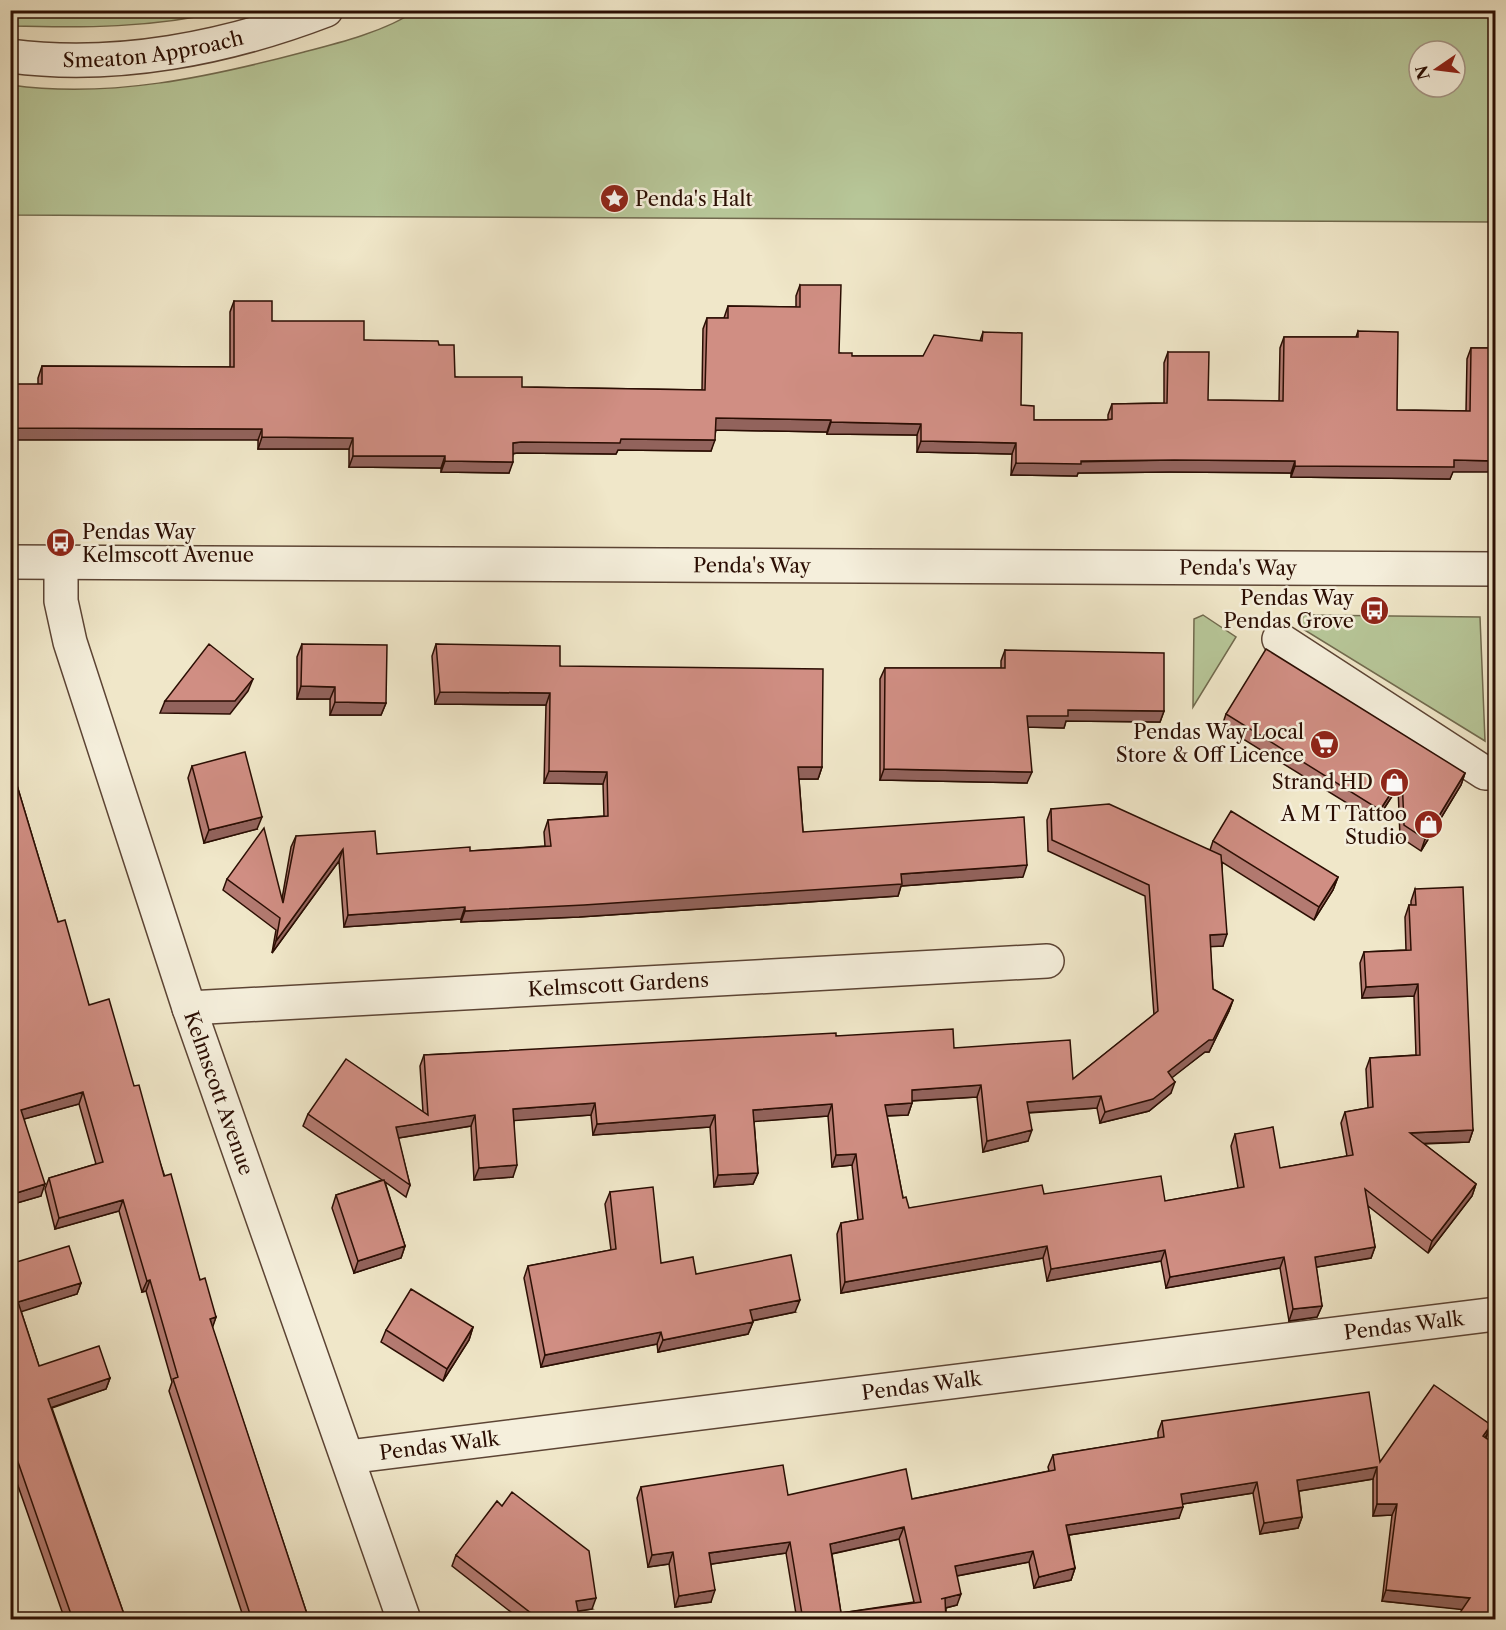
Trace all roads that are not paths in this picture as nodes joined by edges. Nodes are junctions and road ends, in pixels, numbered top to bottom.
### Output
1 (326, 10) edge
2 (10, 56) edge
3 (10, 562) edge
4 (61, 562) junction
5 (1496, 569) edge
6 (1279, 639) dead end
7 (1496, 774) edge
8 (1047, 961) dead end
9 (189, 1008) junction
10 (1496, 1314) edge
11 (348, 1457) junction
12 (404, 1620) edge

1 - 2 street, Smeaton Approach
3 - 4 street, Penda's Way
4 - 5 street, Penda's Way
4 - 9 street, Kelmscott Avenue
6 - 7 street
8 - 9 street, Kelmscott Gardens
9 - 11 street, Kelmscott Avenue
10 - 11 street, Pendas Walk
11 - 12 street, Kelmscott Avenue

